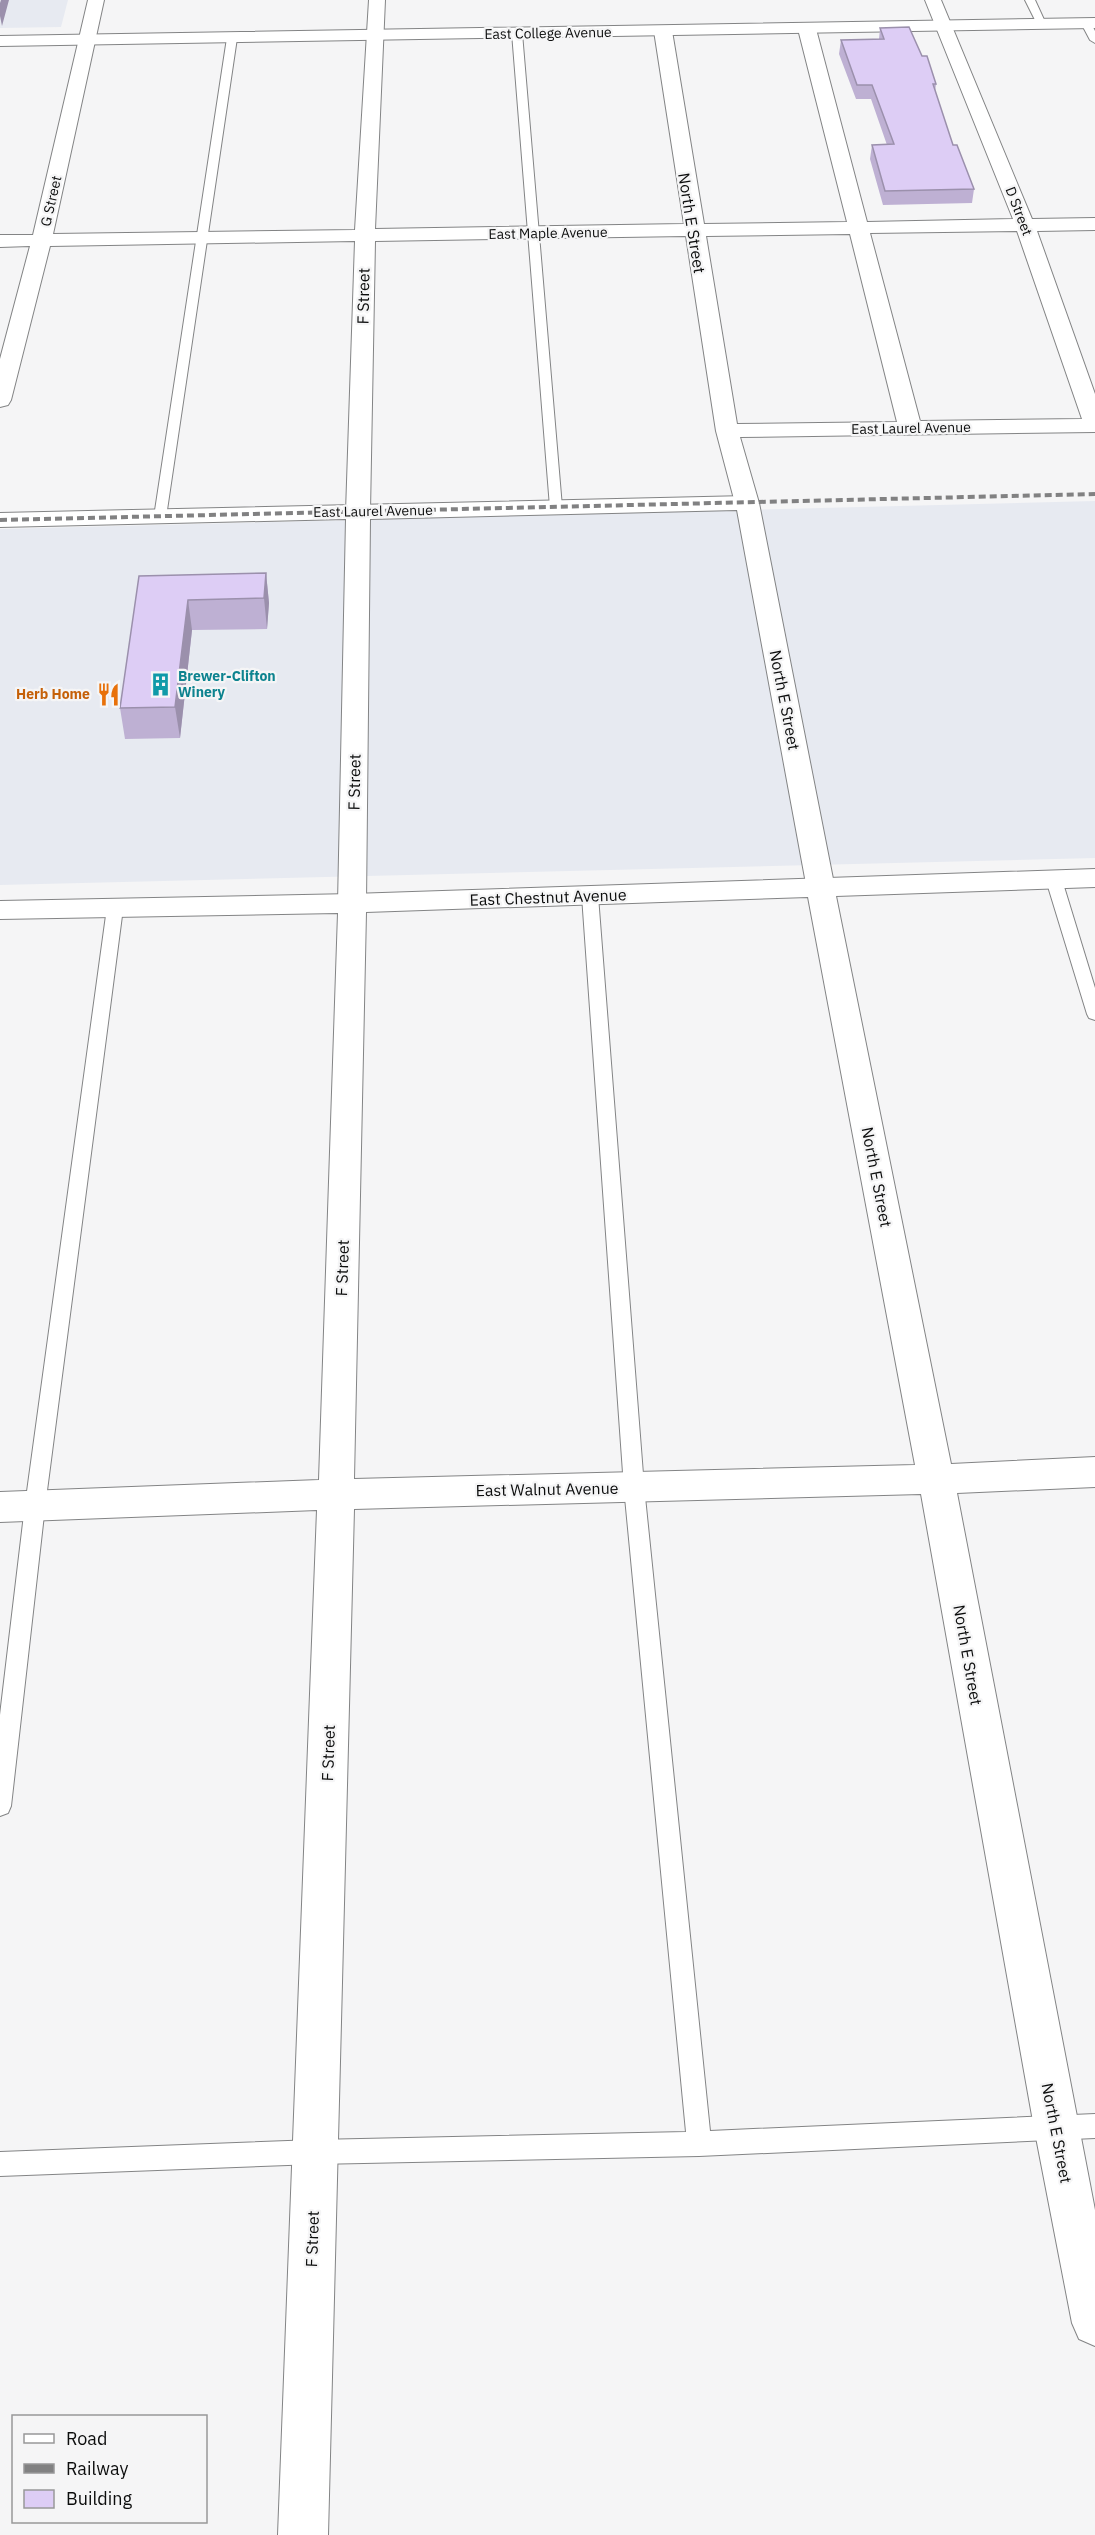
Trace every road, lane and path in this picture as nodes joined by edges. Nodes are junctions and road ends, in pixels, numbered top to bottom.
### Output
1 (96, 0) edge
2 (377, 0) edge
3 (933, 0) edge
4 (1030, 0) edge
5 (1091, 23) edge
6 (1041, 24) junction
7 (945, 26) junction
8 (807, 29) junction
9 (663, 31) junction
10 (517, 33) junction
11 (375, 36) junction
12 (232, 38) junction
13 (88, 40) junction
14 (1095, 40) edge
15 (0, 41) edge
16 (1095, 224) edge
17 (1025, 225) junction
18 (859, 227) junction
19 (693, 230) junction
20 (535, 234) junction
21 (365, 235) junction
22 (203, 238) junction
23 (42, 240) junction
24 (0, 241) edge
25 (0, 399) edge
26 (1095, 425) edge
27 (910, 428) junction
28 (727, 431) junction
29 (747, 503) junction
30 (556, 507) junction
31 (358, 512) junction
32 (160, 516) junction
33 (0, 520) edge
34 (1095, 878) edge
35 (1054, 880) junction
36 (821, 888) junction
37 (590, 896) junction
38 (352, 903) junction
39 (115, 908) junction
40 (0, 910) edge
41 (1095, 1014) edge
42 (1095, 1472) edge
43 (936, 1479) junction
44 (634, 1487) junction
45 (336, 1494) junction
46 (35, 1506) junction
47 (0, 1508) edge
48 (0, 1806) edge
49 (1095, 2126) edge
50 (1056, 2127) junction
51 (699, 2144) junction
52 (315, 2152) junction
53 (0, 2164) edge
54 (1095, 2323) edge
55 (303, 2535) edge

1 - 13 street, G Street
2 - 11 street, F Street
3 - 7 street, D Street
4 - 6 lane
5 - 6 street, East College Avenue
5 - 14 lane
6 - 7 street, East College Avenue
7 - 8 street, East College Avenue
7 - 17 street, D Street
8 - 9 street, East College Avenue
8 - 18 street
9 - 10 street, East College Avenue
9 - 19 street, North E Street
10 - 11 street, East College Avenue
10 - 20 lane
11 - 12 street, East College Avenue
11 - 21 street, F Street
12 - 13 street, East College Avenue
12 - 22 lane
13 - 15 street, East College Avenue
13 - 23 street, G Street
16 - 17 street, East Maple Avenue
17 - 18 street, East Maple Avenue
17 - 26 street, D Street
18 - 19 street, East Maple Avenue
18 - 27 street
19 - 20 street, East Maple Avenue
19 - 28 street, North E Street
20 - 21 street, East Maple Avenue
20 - 30 lane
21 - 22 street, East Maple Avenue
21 - 31 street, F Street
22 - 23 street, East Maple Avenue
22 - 32 lane
23 - 24 street, East Maple Avenue
23 - 25 street, G Street
26 - 27 street, East Laurel Avenue
27 - 28 street, East Laurel Avenue
28 - 29 street, North E Street
29 - 30 street, East Laurel Avenue
29 - 36 street, North E Street
30 - 31 street, East Laurel Avenue
31 - 32 street, East Laurel Avenue
31 - 38 street, F Street
32 - 33 street, East Laurel Avenue
34 - 35 street, East Chestnut Avenue
35 - 36 street, East Chestnut Avenue
35 - 41 lane
36 - 37 street, East Chestnut Avenue
36 - 43 street, North E Street
37 - 38 street, East Chestnut Avenue
37 - 44 lane
38 - 39 street, East Chestnut Avenue
38 - 45 street, F Street
39 - 40 street, East Chestnut Avenue
39 - 46 lane
42 - 43 street, East Walnut Avenue
43 - 44 street, East Walnut Avenue
43 - 50 street, North E Street
44 - 45 street, East Walnut Avenue
44 - 51 lane
45 - 46 street, East Walnut Avenue
45 - 52 street, F Street
46 - 47 street, East Walnut Avenue
46 - 48 lane
49 - 50 lane
50 - 51 lane
50 - 54 street, North E Street
51 - 52 lane
52 - 53 lane
52 - 55 street, F Street

